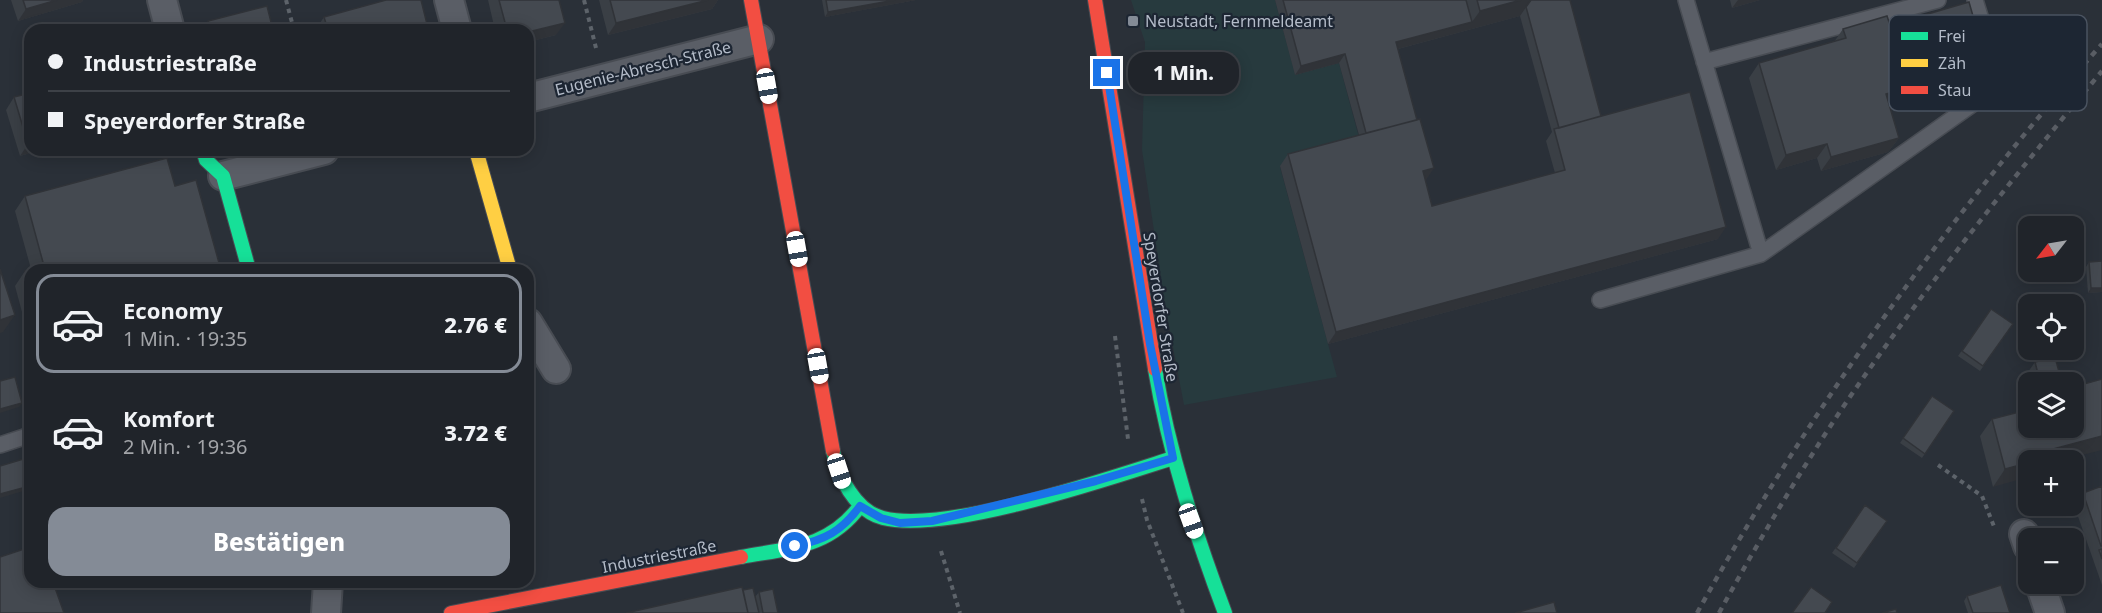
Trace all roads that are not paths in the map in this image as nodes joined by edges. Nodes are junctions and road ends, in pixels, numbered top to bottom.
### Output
1 (162, 0) edge
2 (449, 0) edge
3 (751, 0) edge
4 (1095, 0) edge
5 (1686, 0) edge
6 (1938, 0) edge
7 (1975, 0) edge
8 (1980, 15) edge
9 (168, 24) edge
10 (455, 24) edge
11 (759, 39) junction
12 (1704, 62) junction
13 (534, 96) edge
14 (1963, 111) edge
15 (205, 156) edge
16 (301, 156) edge
17 (478, 156) edge
18 (223, 176) junction
19 (1761, 254) junction
20 (247, 264) edge
21 (508, 264) edge
22 (1600, 300) dead end
23 (534, 333) edge
24 (556, 369) dead end
25 (24, 437) edge
26 (0, 445) edge
27 (1173, 458) junction
28 (860, 506) junction
29 (328, 588) edge
30 (2043, 594) edge
31 (327, 613) edge
32 (451, 613) edge
33 (1225, 613) edge
34 (2050, 613) edge

1 - 9 street
2 - 10 street
3 - 11 street
4 - 27 street, Speyerdorfer Straße
5 - 12 lane
6 - 12 lane
7 - 8 lane
11 - 13 street, Eugenie-Abresch-Straße
11 - 28 street
12 - 19 lane
14 - 19 lane
15 - 18 street
16 - 18 street
17 - 21 street
18 - 20 street
19 - 22 lane
23 - 24 street
25 - 26 lane
27 - 28 street
27 - 33 street, Speyerdorfer Straße
28 - 32 street, Industriestraße
29 - 31 street
30 - 34 street

